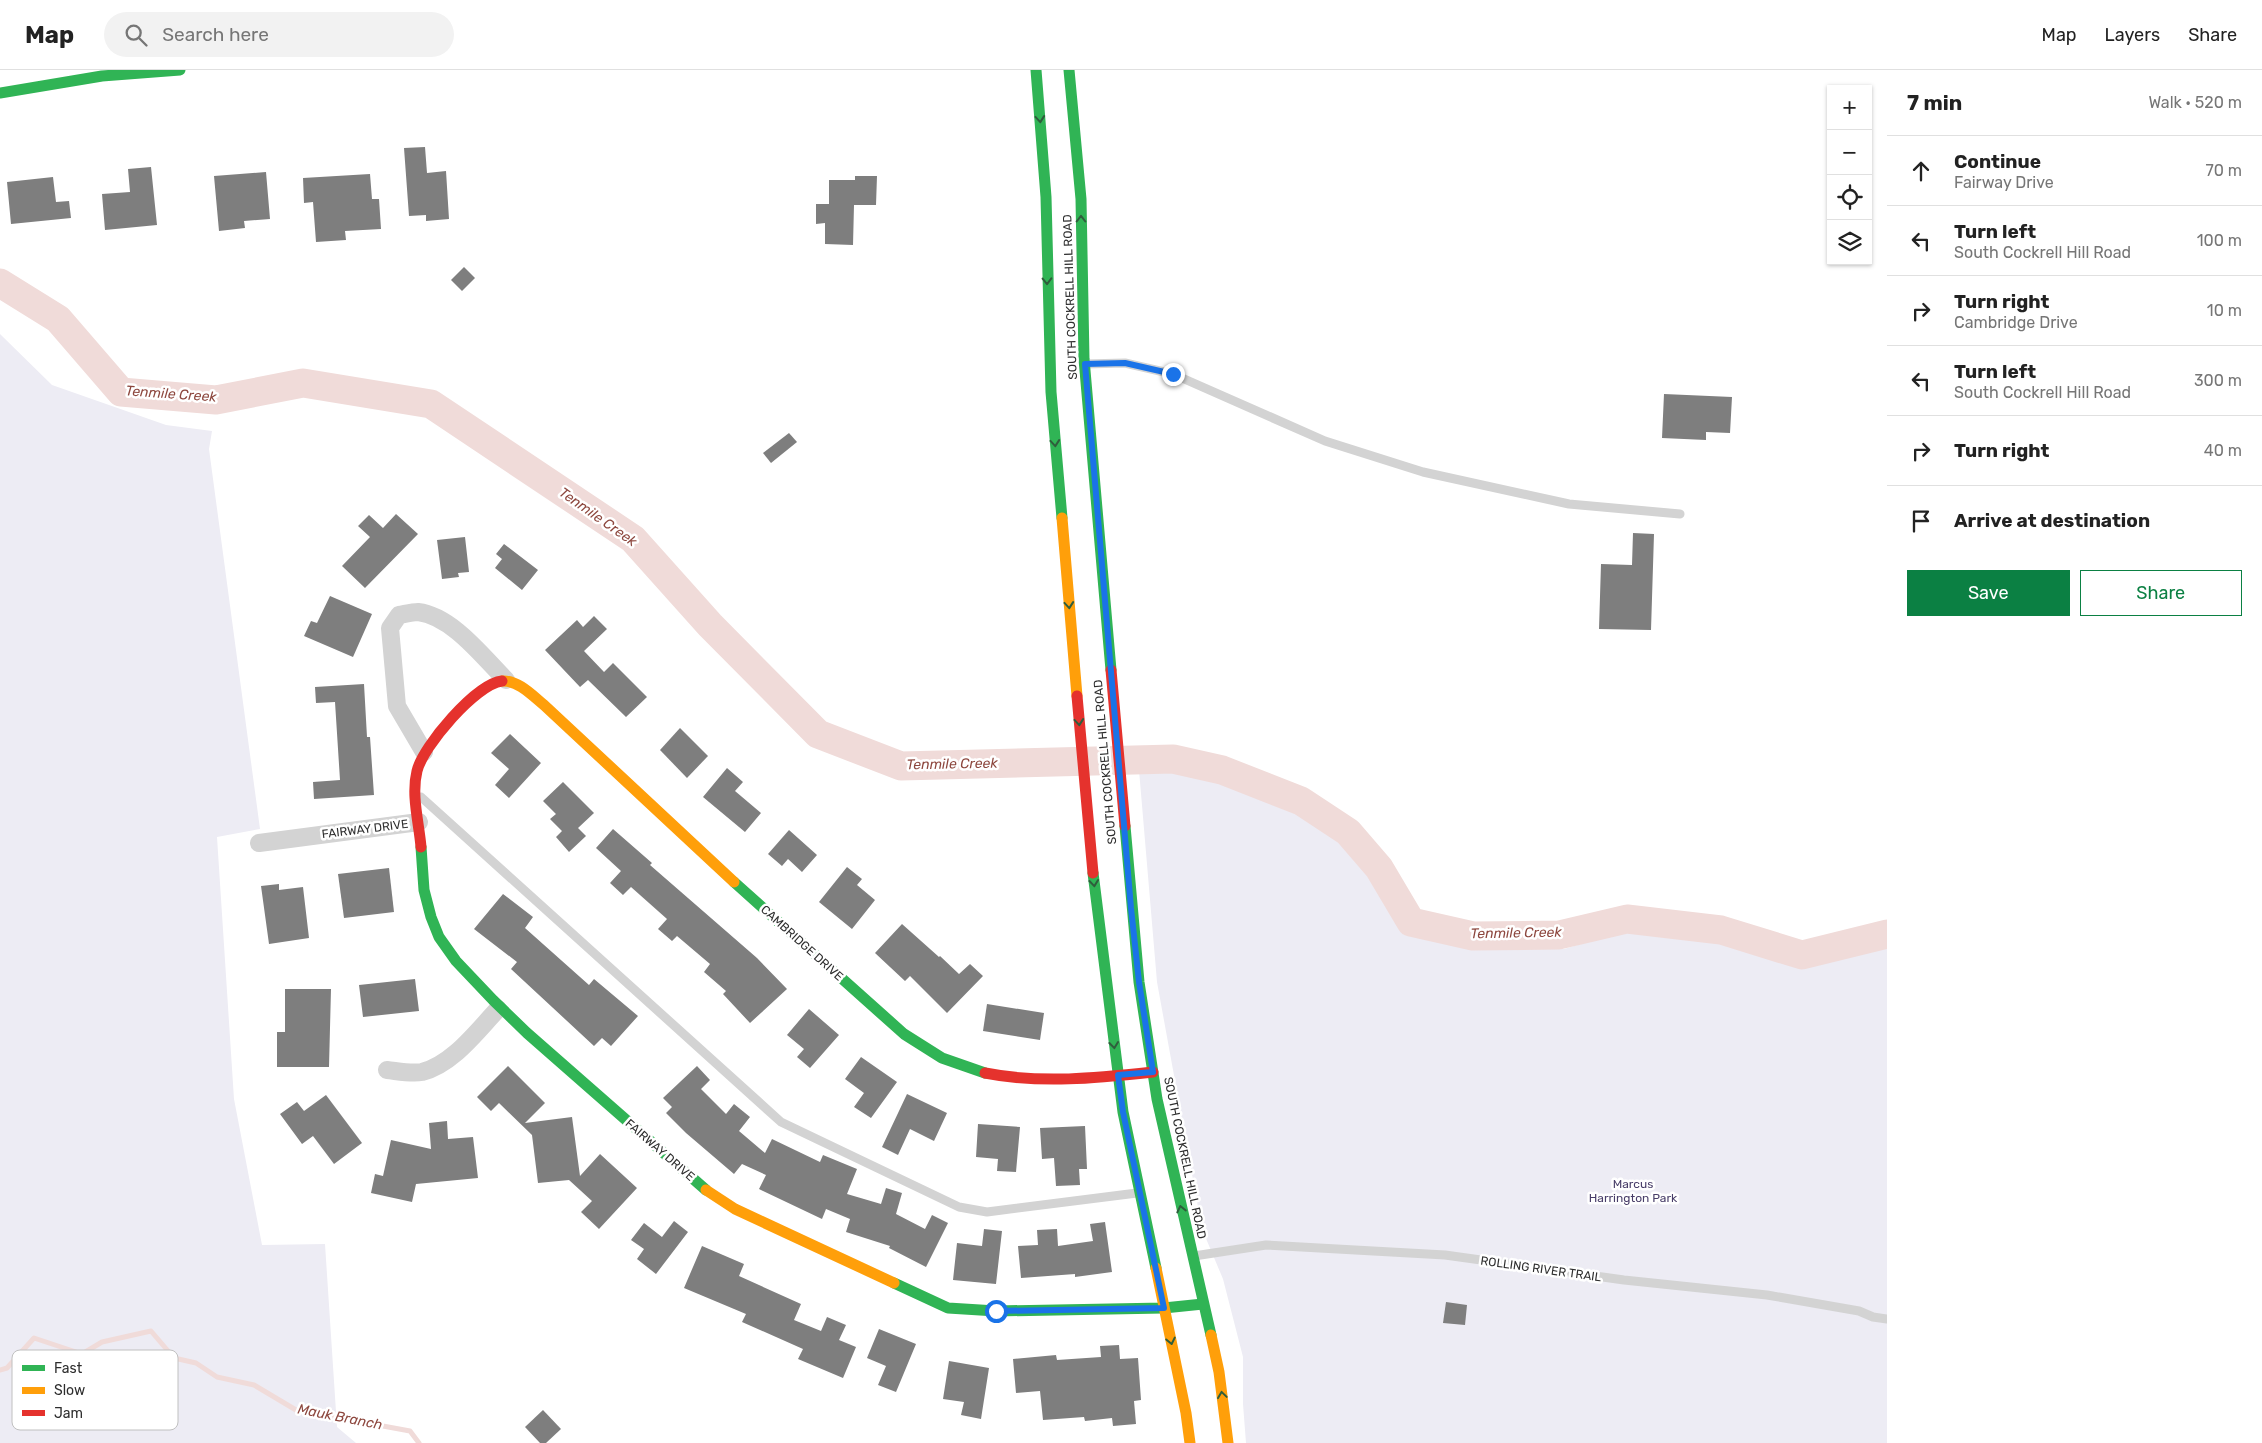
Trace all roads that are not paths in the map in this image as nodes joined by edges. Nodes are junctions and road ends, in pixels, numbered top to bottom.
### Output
1 (180, 70) edge
2 (1036, 70) edge
3 (1070, 70) edge
4 (0, 93) edge
5 (1081, 361) junction
6 (1680, 514) dead end
7 (506, 680) junction
8 (424, 752) junction
9 (414, 791) junction
10 (419, 822) junction
11 (259, 843) dead end
12 (498, 1008) junction
13 (387, 1070) dead end
14 (1153, 1072) junction
15 (1118, 1075) junction
16 (1140, 1192) junction
17 (1188, 1257) junction
18 (1203, 1304) junction
19 (1164, 1308) junction
20 (1887, 1319) edge
21 (1190, 1443) edge
22 (1228, 1443) edge

1 - 4 main road
2 -> 15 main road, SOUTH COCKRELL HILL ROAD
5 -> 3 main road, SOUTH COCKRELL HILL ROAD
5 - 6 lane
5 - 14 main road, SOUTH COCKRELL HILL ROAD
7 - 8 main road
7 - 8 street, CAMBRIDGE DRIVE
7 - 15 main road, CAMBRIDGE DRIVE
8 - 9 main road
9 - 10 main road
9 - 16 lane
10 - 11 street, FAIRWAY DRIVE
10 - 12 main road, FAIRWAY DRIVE
12 - 13 street
12 - 19 main road, FAIRWAY DRIVE
14 - 15 main road, CAMBRIDGE DRIVE
17 -> 14 main road, SOUTH COCKRELL HILL ROAD
15 - 16 main road, SOUTH COCKRELL HILL ROAD
16 - 19 main road, SOUTH COCKRELL HILL ROAD
17 - 18 main road, SOUTH COCKRELL HILL ROAD
17 - 20 lane, ROLLING RIVER TRAIL
18 - 19 main road, FAIRWAY DRIVE
22 -> 18 main road, SOUTH COCKRELL HILL ROAD
19 -> 21 main road, SOUTH COCKRELL HILL ROAD

